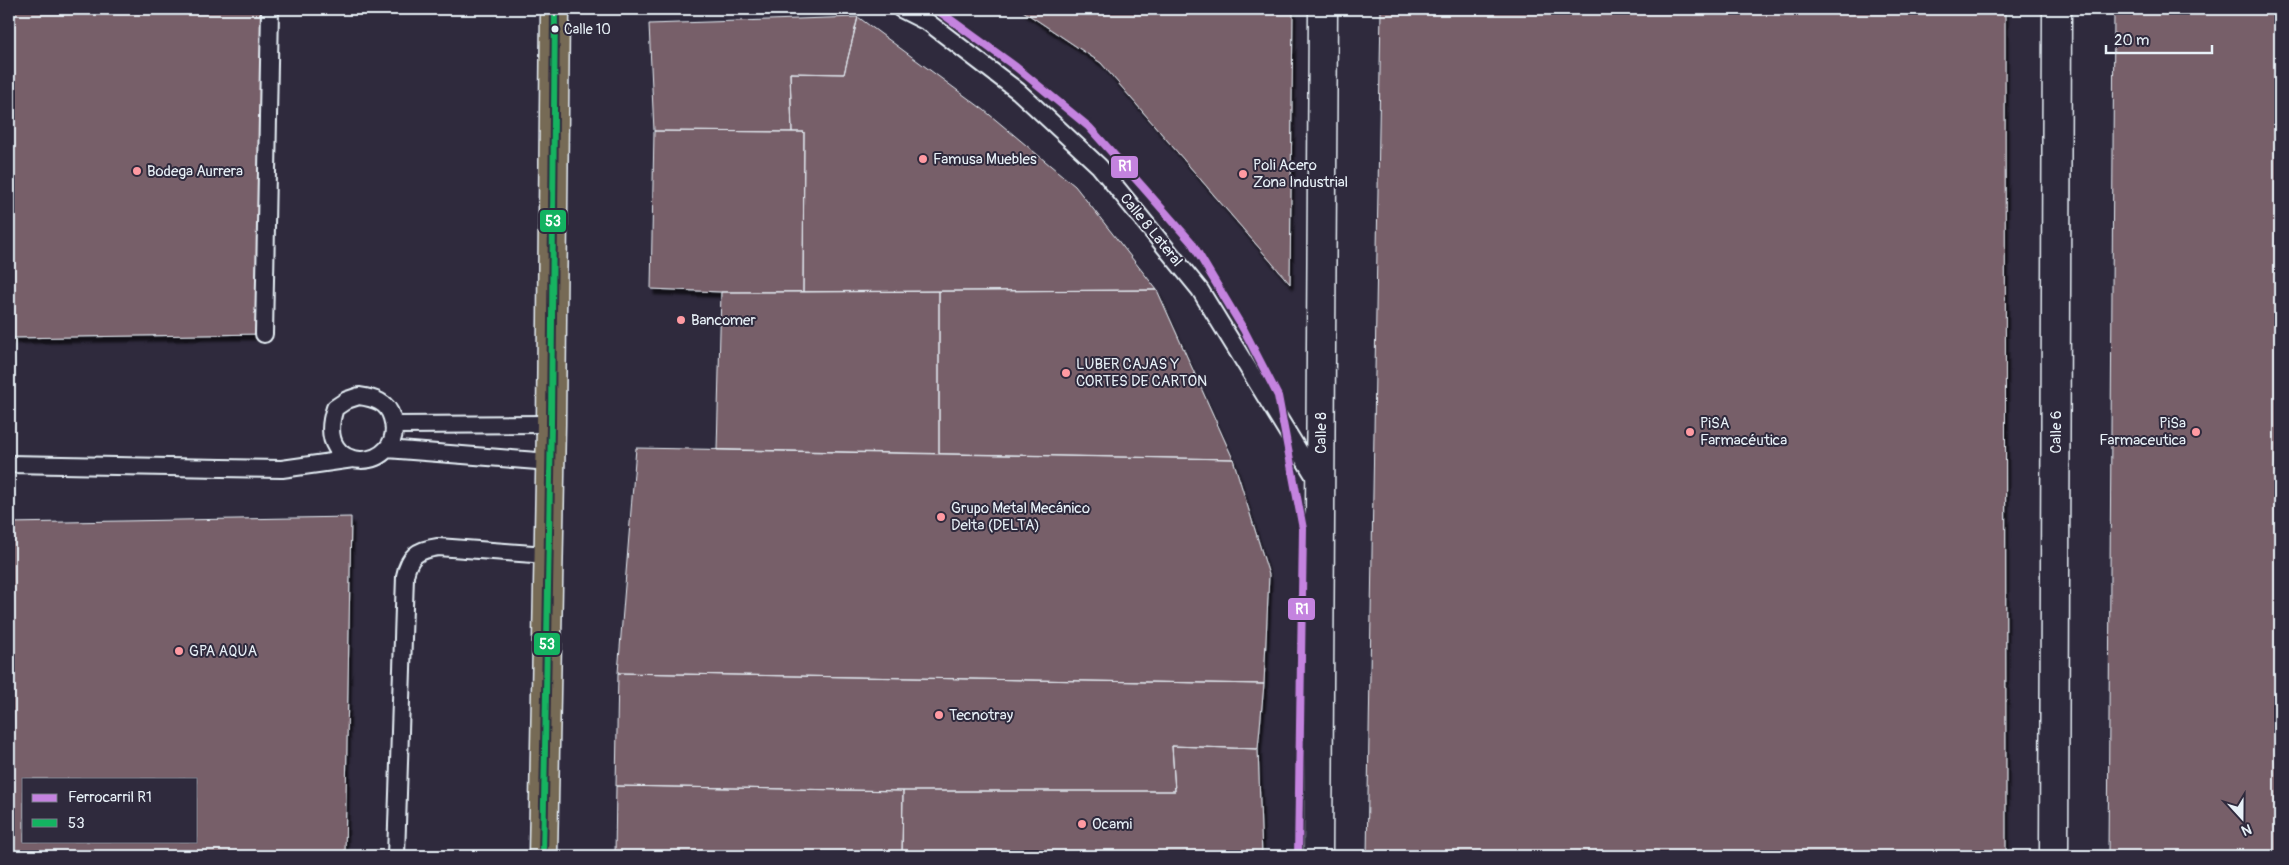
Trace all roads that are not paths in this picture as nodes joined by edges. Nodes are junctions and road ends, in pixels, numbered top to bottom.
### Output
1 (270, 9) edge
2 (555, 9) edge
3 (901, 9) edge
4 (1323, 9) edge
5 (2057, 9) edge
6 (264, 334) dead end
7 (551, 424) junction
8 (394, 425) junction
9 (388, 449) junction
10 (353, 459) junction
11 (550, 462) junction
12 (9, 464) edge
13 (1320, 486) junction
14 (547, 555) junction
15 (396, 856) edge
16 (543, 856) edge
17 (1318, 856) edge
18 (2054, 856) edge

1 - 6 lane
2 - 7 main road
3 - 13 lane, Calle 8 Lateral
4 - 13 street, Calle 8
5 - 18 street, Calle 6
7 - 8 lane
7 - 11 main road
8 - 9 lane
8 - 10 lane
9 - 10 lane
9 - 11 lane
10 - 12 lane
11 - 14 main road
13 - 17 street, Calle 8
14 - 15 lane
14 - 16 main road

